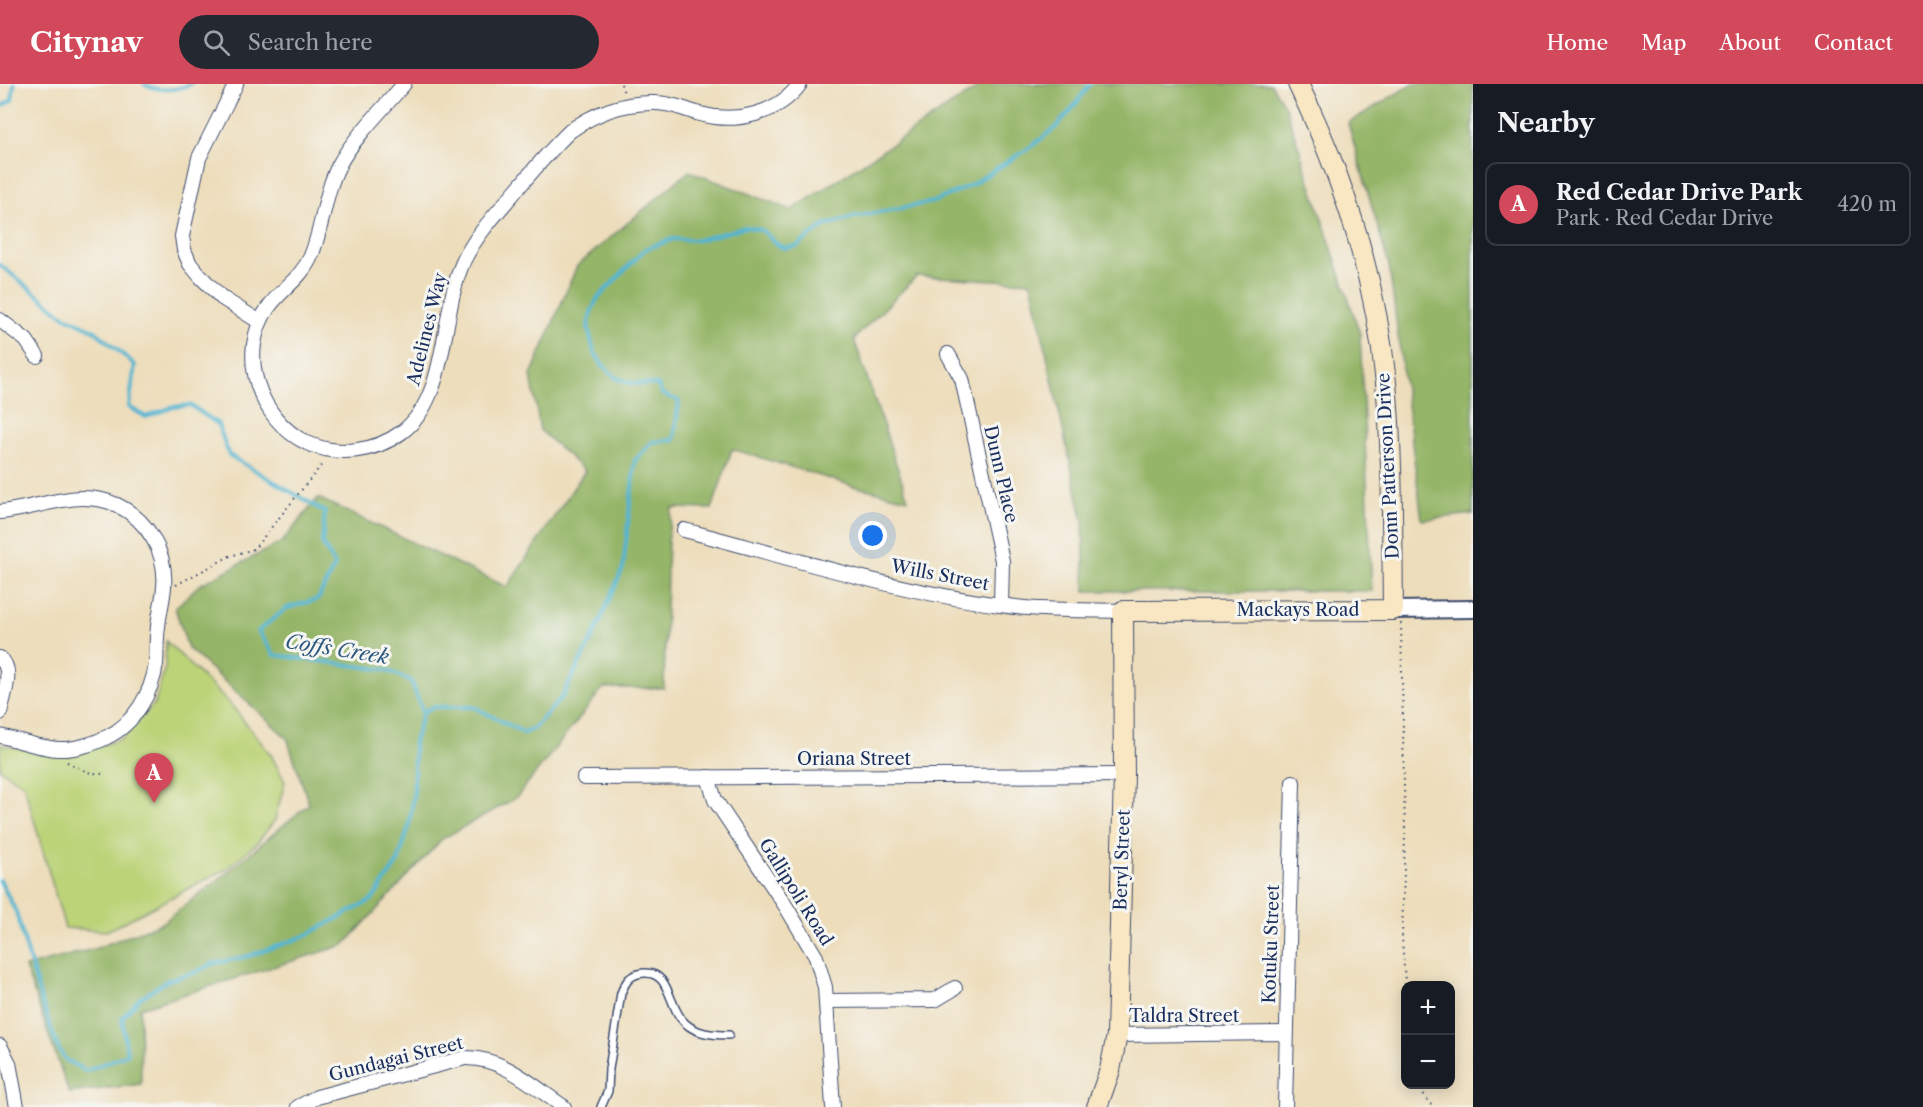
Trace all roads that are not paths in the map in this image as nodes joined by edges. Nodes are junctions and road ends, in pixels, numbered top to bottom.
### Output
1 (236, 84) edge
2 (404, 84) edge
3 (800, 84) edge
4 (1298, 84) edge
5 (0, 320) edge
6 (260, 322) junction
7 (948, 354) dead end
8 (37, 356) dead end
9 (0, 512) edge
10 (684, 530) dead end
11 (1001, 605) junction
12 (1473, 609) edge
13 (1124, 610) junction
14 (1397, 610) junction
15 (0, 658) edge
16 (0, 713) edge
17 (0, 736) edge
18 (1124, 775) junction
19 (708, 777) junction
20 (584, 778) dead end
21 (1293, 782) dead end
22 (955, 988) dead end
23 (826, 1001) junction
24 (1286, 1033) junction
25 (729, 1035) dead end
26 (1117, 1035) junction
27 (0, 1046) edge
28 (555, 1105) edge
29 (17, 1107) edge
30 (298, 1107) edge
31 (601, 1107) edge
32 (833, 1107) edge
33 (1097, 1107) edge
34 (1285, 1107) edge

1 - 6 street
2 - 6 street, Adelines Way
3 - 6 street, Adelines Way
4 - 14 main road, Donn Patterson Drive
5 - 8 street
7 - 11 street, Dunn Place
9 - 17 street
10 - 11 street, Wills Street
11 - 13 street, Wills Street
12 - 14 street, Mackays Road
13 - 14 main road, Mackays Road
13 - 18 main road, Beryl Street
15 - 16 street
18 - 19 street, Oriana Street
18 - 26 main road, Beryl Street
19 - 20 street, Oriana Street
19 - 23 street, Gallipoli Road
21 - 24 street, Kotuku Street
22 - 23 street
23 - 32 street, Gallipoli Road
24 - 26 street, Taldra Street
24 - 34 street, Kotuku Street
25 - 31 lane
26 - 33 main road, Beryl Street
27 - 29 street
28 - 30 street, Gundagai Street

